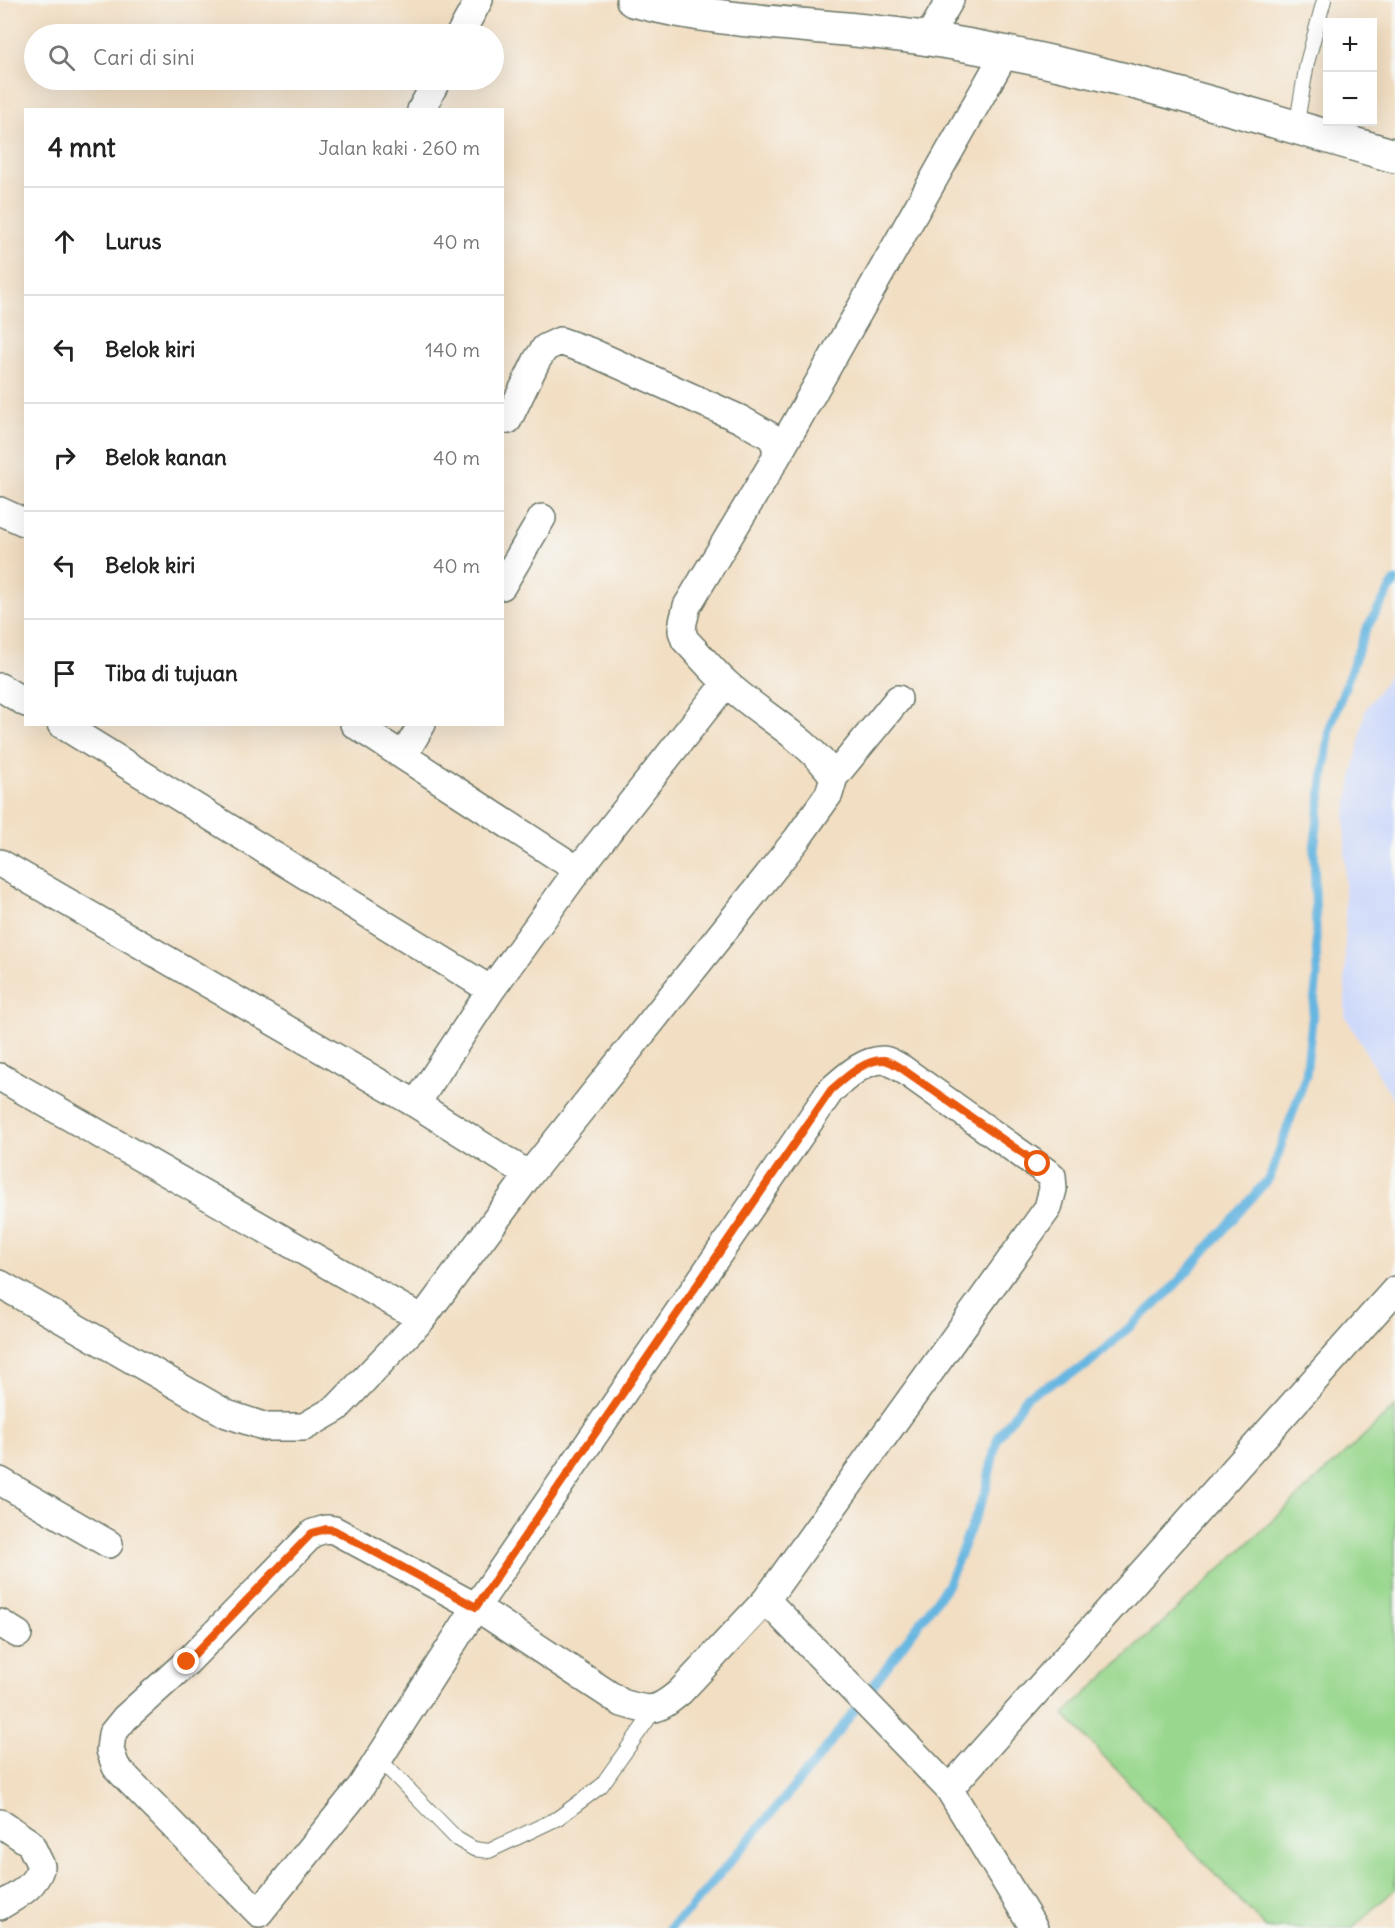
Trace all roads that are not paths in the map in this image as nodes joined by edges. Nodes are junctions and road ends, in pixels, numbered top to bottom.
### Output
1 (479, 0) edge
2 (633, 0) edge
3 (950, 0) edge
4 (1324, 0) edge
5 (736, 9) edge
6 (466, 24) edge
7 (928, 38) junction
8 (1005, 53) junction
9 (432, 90) edge
10 (422, 108) edge
11 (1296, 128) junction
12 (1395, 156) edge
13 (508, 420) dead end
14 (776, 458) junction
15 (0, 511) edge
16 (542, 518) dead end
17 (24, 522) edge
18 (504, 583) edge
19 (726, 683) junction
20 (0, 687) edge
21 (898, 699) dead end
22 (24, 702) edge
23 (63, 726) edge
24 (357, 726) edge
25 (421, 726) edge
26 (404, 755) junction
27 (834, 777) junction
28 (0, 863) edge
29 (578, 870) junction
30 (491, 990) junction
31 (0, 1077) edge
32 (416, 1104) junction
33 (529, 1175) junction
34 (0, 1284) edge
35 (1395, 1290) edge
36 (422, 1319) junction
37 (0, 1481) edge
38 (109, 1544) dead end
39 (766, 1600) junction
40 (476, 1607) junction
41 (657, 1708) junction
42 (379, 1759) junction
43 (949, 1789) junction
44 (0, 1822) edge
45 (0, 1906) edge
46 (1034, 1928) edge

1 - 6 street
2 - 5 street
3 - 7 street
4 - 11 lane
5 - 7 street
7 - 8 street
8 - 11 street
8 - 14 street
9 - 10 street
11 - 12 street
13 - 14 street
14 - 19 street
15 - 17 street
16 - 18 street
19 - 27 street
19 - 29 street
20 - 22 street
21 - 27 street
23 - 30 street
24 - 26 street
25 - 26 street
26 - 29 street
27 - 33 street
28 - 32 street
29 - 30 street
30 - 32 street
31 - 36 street
32 - 33 street
33 - 36 street
34 - 36 street
35 - 43 street
37 - 38 street
39 - 40 street
39 - 41 street
39 - 43 street
40 - 41 street
40 - 42 street
40 - 42 street
41 - 42 lane
43 - 46 street
44 - 45 street

